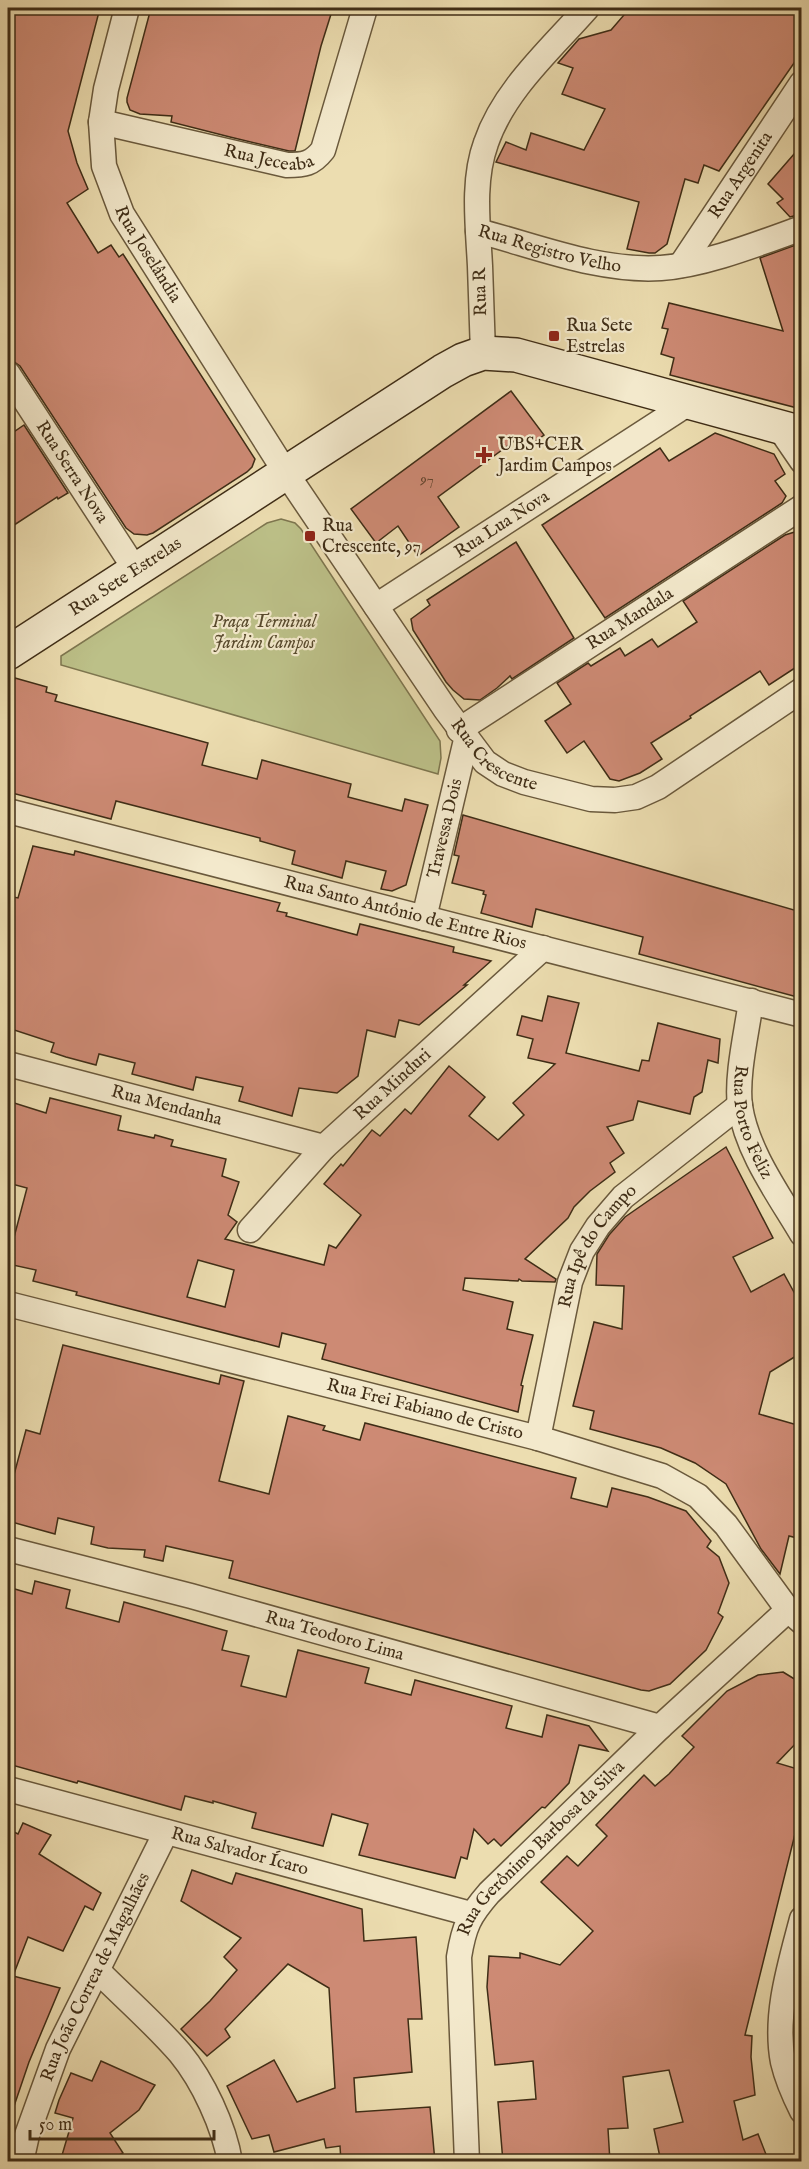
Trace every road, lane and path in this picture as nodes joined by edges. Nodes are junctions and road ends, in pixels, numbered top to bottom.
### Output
1 (127, 8) edge
2 (365, 8) edge
3 (586, 8) edge
4 (801, 83) edge
5 (101, 122) junction
6 (801, 228) edge
7 (478, 231) junction
8 (681, 265) junction
9 (483, 353) junction
10 (8, 374) edge
11 (688, 403) junction
12 (790, 429) edge
13 (801, 461) edge
14 (286, 473) junction
15 (801, 507) edge
16 (135, 569) junction
17 (376, 606) junction
18 (8, 653) edge
19 (801, 690) edge
20 (463, 735) junction
21 (8, 811) edge
22 (424, 918) junction
23 (543, 948) junction
24 (751, 1001) junction
25 (801, 1015) edge
26 (8, 1064) edge
27 (740, 1105) junction
28 (324, 1147) junction
29 (250, 1230) dead end
30 (801, 1234) edge
31 (8, 1304) edge
32 (538, 1438) junction
33 (8, 1549) edge
34 (794, 1616) edge
35 (660, 1727) junction
36 (8, 1789) edge
37 (166, 1832) junction
38 (471, 1914) junction
39 (801, 1919) edge
40 (98, 1971) junction
41 (791, 2019) edge
42 (801, 2111) edge
43 (21, 2162) edge
44 (230, 2162) edge
45 (467, 2162) edge

1 - 5 street, Rua Joselândia
2 - 5 street, Rua Jeceaba
3 - 7 street, Rua Registro Velho
4 - 8 street, Rua Argenita
5 - 14 street, Rua Joselândia
6 - 8 street, Rua Registro Velho
7 - 8 street, Rua Registro Velho
7 - 9 street, Rua R
9 - 11 street, Rua Sete Estrelas
9 - 14 street, Rua Sete Estrelas
10 - 16 street, Rua Serra Nova
11 - 12 street, Rua Sete Estrelas
11 - 17 street, Rua Lua Nova
12 - 13 street
14 - 16 street, Rua Sete Estrelas
14 - 17 street, Rua Crescente
15 - 20 street, Rua Mandala
16 - 18 street, Rua Sete Estrelas
17 - 20 street, Rua Crescente
19 - 20 street, Rua Crescente
20 - 22 street, Travessa Dois
21 - 22 street, Rua Santo Antônio de Entre Rios
22 - 23 street, Rua Santo Antônio de Entre Rios
23 - 24 street, Rua Santo Antônio de Entre Rios
23 - 28 street, Rua Minduri
24 - 25 street, Rua Santo Antônio de Entre Rios
24 - 27 street, Rua Porto Feliz
26 - 28 street, Rua Mendanha
27 - 30 street, Rua Porto Feliz
27 - 32 street, Rua Ipê do Campo
28 - 29 street, Rua Minduri
31 - 32 street, Rua Frei Fabiano de Cristo
32 - 34 street, Rua Frei Fabiano de Cristo
33 - 35 street, Rua Teodoro Lima
34 - 35 street, Rua Gerônimo Barbosa da Silva
35 - 38 street, Rua Gerônimo Barbosa da Silva
36 - 37 street, Rua Salvador Ícaro
37 - 38 street, Rua Salvador Ícaro
37 - 40 street, Rua João Correa de Magalhães
38 - 45 street, Rua Gerônimo Barbosa da Silva
39 - 41 street
40 - 43 street, Rua João Correa de Magalhães
40 - 44 street
41 - 42 street

